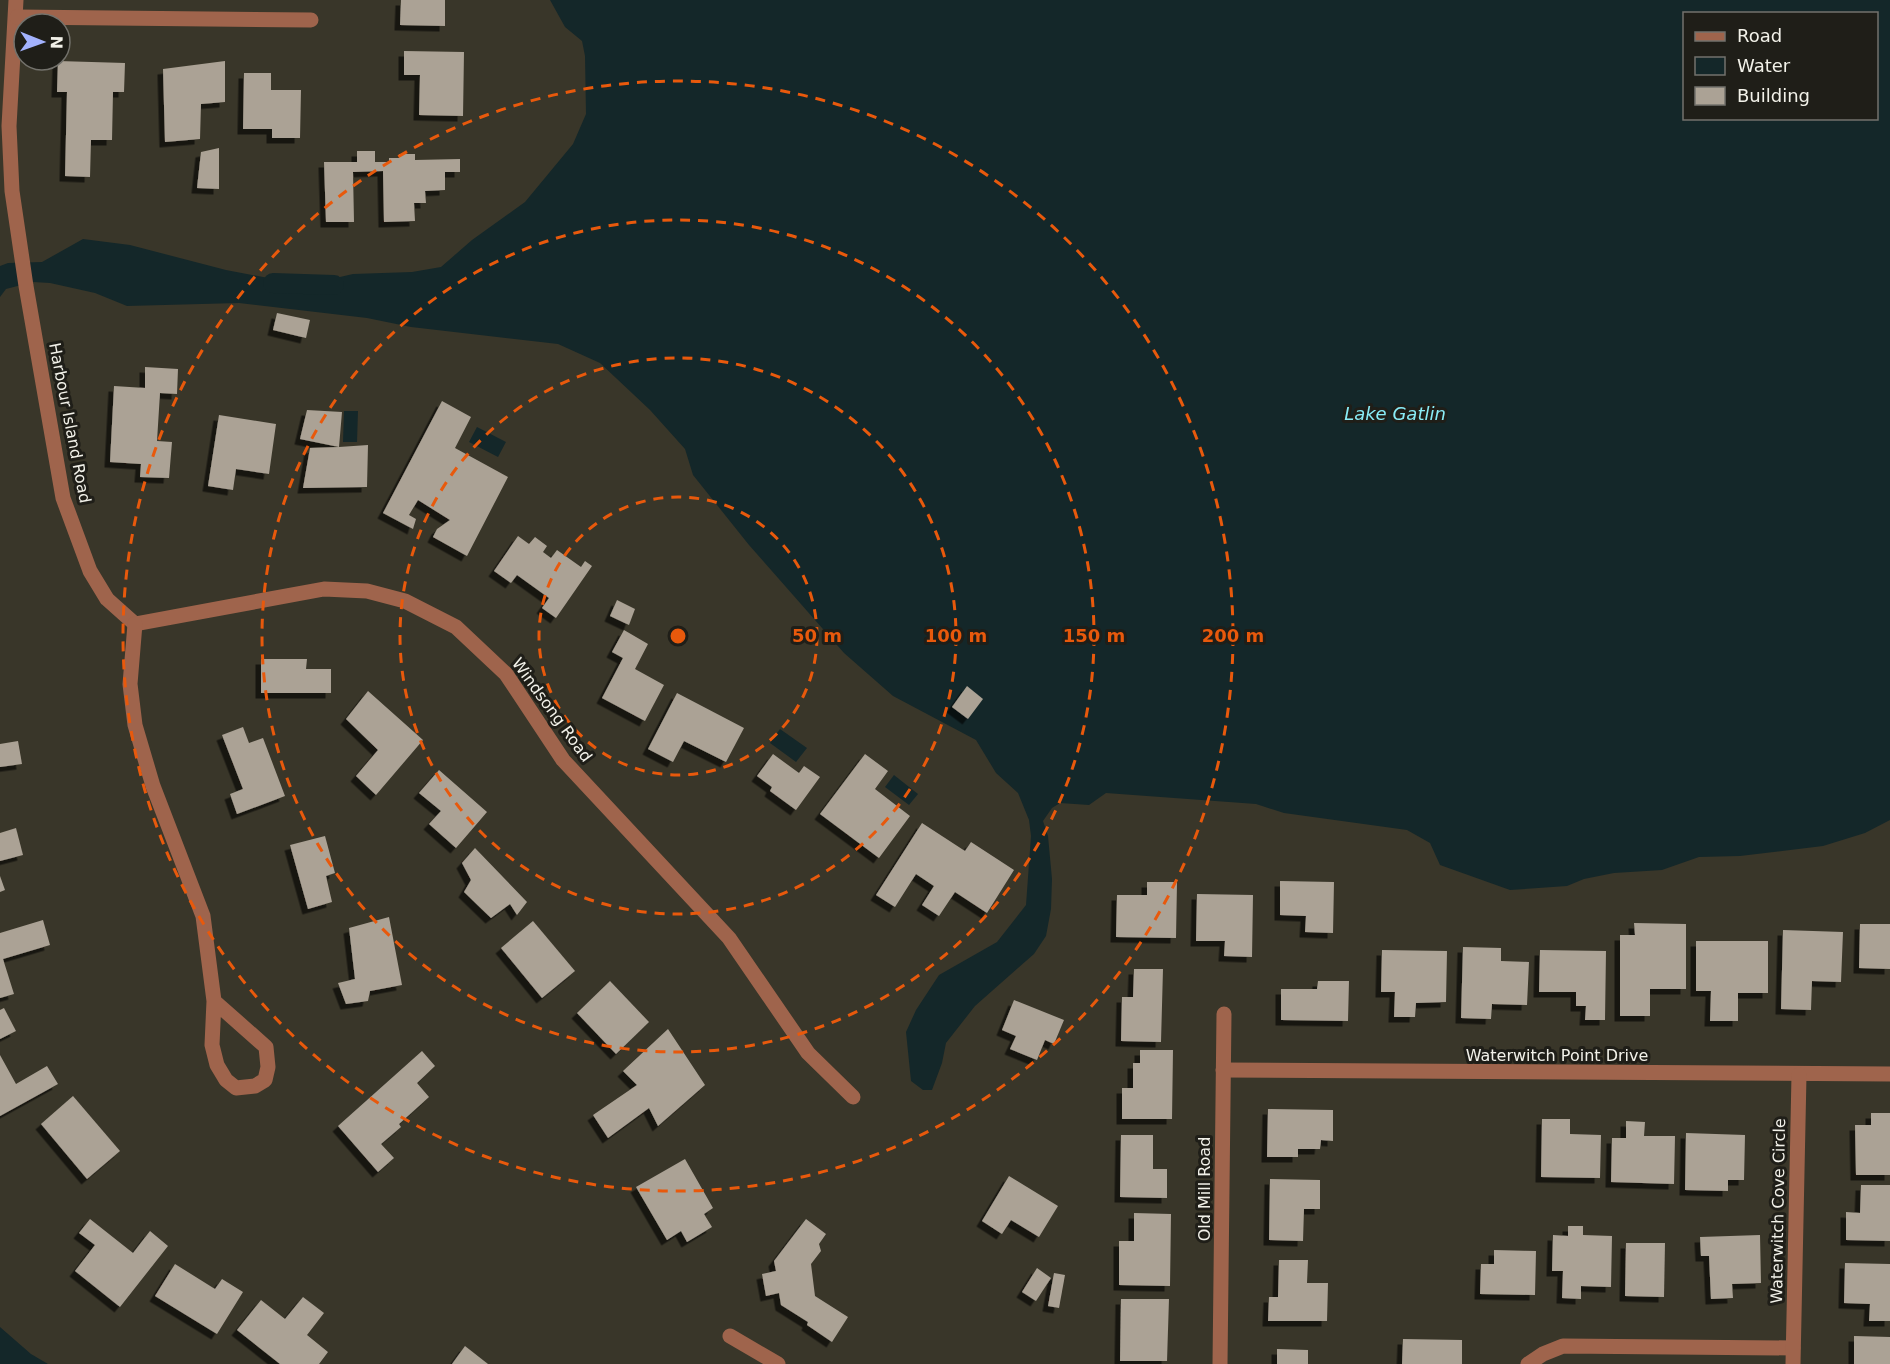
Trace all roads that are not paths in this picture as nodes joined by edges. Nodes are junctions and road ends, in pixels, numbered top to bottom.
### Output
1 (72, 18) edge
2 (311, 20) dead end
3 (12, 72) edge
4 (135, 624) junction
5 (213, 1001) junction
6 (1224, 1014) dead end
7 (1223, 1070) junction
8 (1890, 1074) edge
9 (1799, 1075) junction
10 (853, 1096) dead end
11 (730, 1335) dead end
12 (1793, 1348) junction
13 (778, 1364) edge
14 (1220, 1364) edge
15 (1528, 1364) edge
16 (1793, 1364) edge

1 - 2 street
3 - 4 street, Harbour Island Road
4 - 5 street
4 - 10 street, Windsong Road
5 - 5 street
6 - 7 street, Old Mill Road
7 - 9 street, Waterwitch Point Drive
7 - 14 street, Old Mill Road
8 - 9 street, Waterwitch Point Drive
9 - 12 street, Waterwitch Cove Circle
11 - 13 street
12 - 15 street
12 - 16 street, Waterwitch Cove Circle

